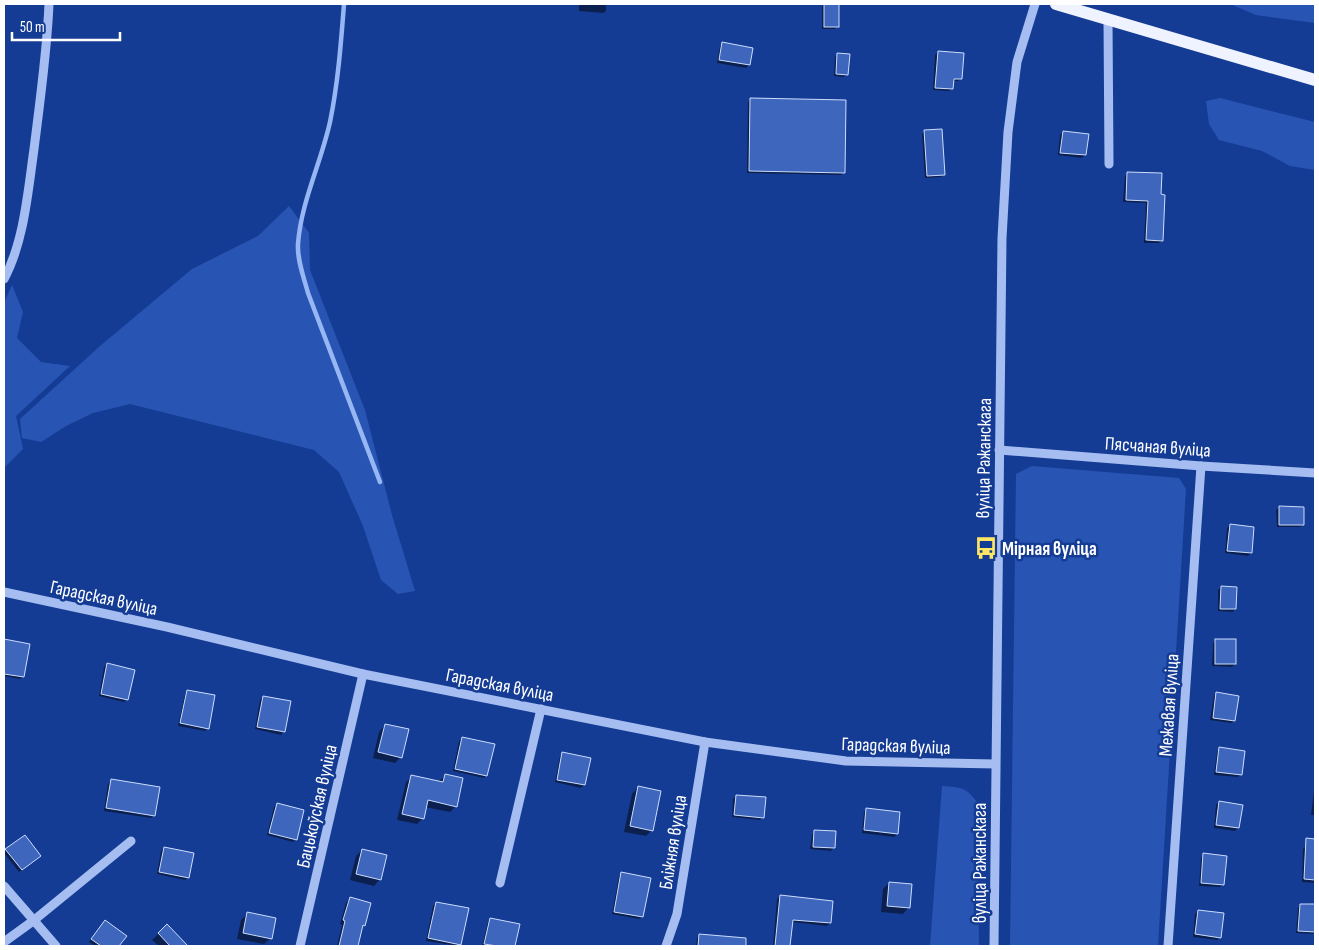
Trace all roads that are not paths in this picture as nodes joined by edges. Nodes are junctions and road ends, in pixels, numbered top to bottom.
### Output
1 (49, 4) edge
2 (1035, 4) edge
3 (1056, 4) edge
4 (1108, 20) junction
5 (1315, 80) edge
6 (1109, 164) dead end
7 (4, 279) edge
8 (999, 450) junction
9 (1201, 466) junction
10 (1315, 472) edge
11 (4, 592) edge
12 (363, 674) junction
13 (541, 709) junction
14 (705, 742) junction
15 (995, 764) junction
16 (131, 842) dead end
17 (500, 883) dead end
18 (4, 886) edge
19 (32, 921) junction
20 (4, 942) edge
21 (56, 946) edge
22 (300, 946) edge
23 (666, 946) edge
24 (994, 946) edge
25 (1168, 946) edge

1 - 7 street
2 - 8 street, вуліца Ражанскага
3 - 4 main road
4 - 5 main road
4 - 6 street
8 - 9 street, Пясчаная вуліца
8 - 15 street, вуліца Ражанскага
9 - 10 street, Пясчаная вуліца
9 - 25 street, Межавая вуліца
11 - 12 street, Гарадская вуліца
12 - 13 street, Гарадская вуліца
12 - 22 street, Бацькоўская вуліца
13 - 14 street, Гарадская вуліца
13 - 17 street
14 - 15 street, Гарадская вуліца
14 - 23 street, Бліжняя вуліца
15 - 24 street, вуліца Ражанскага
16 - 19 street
18 - 19 street
19 - 20 street
19 - 21 street

